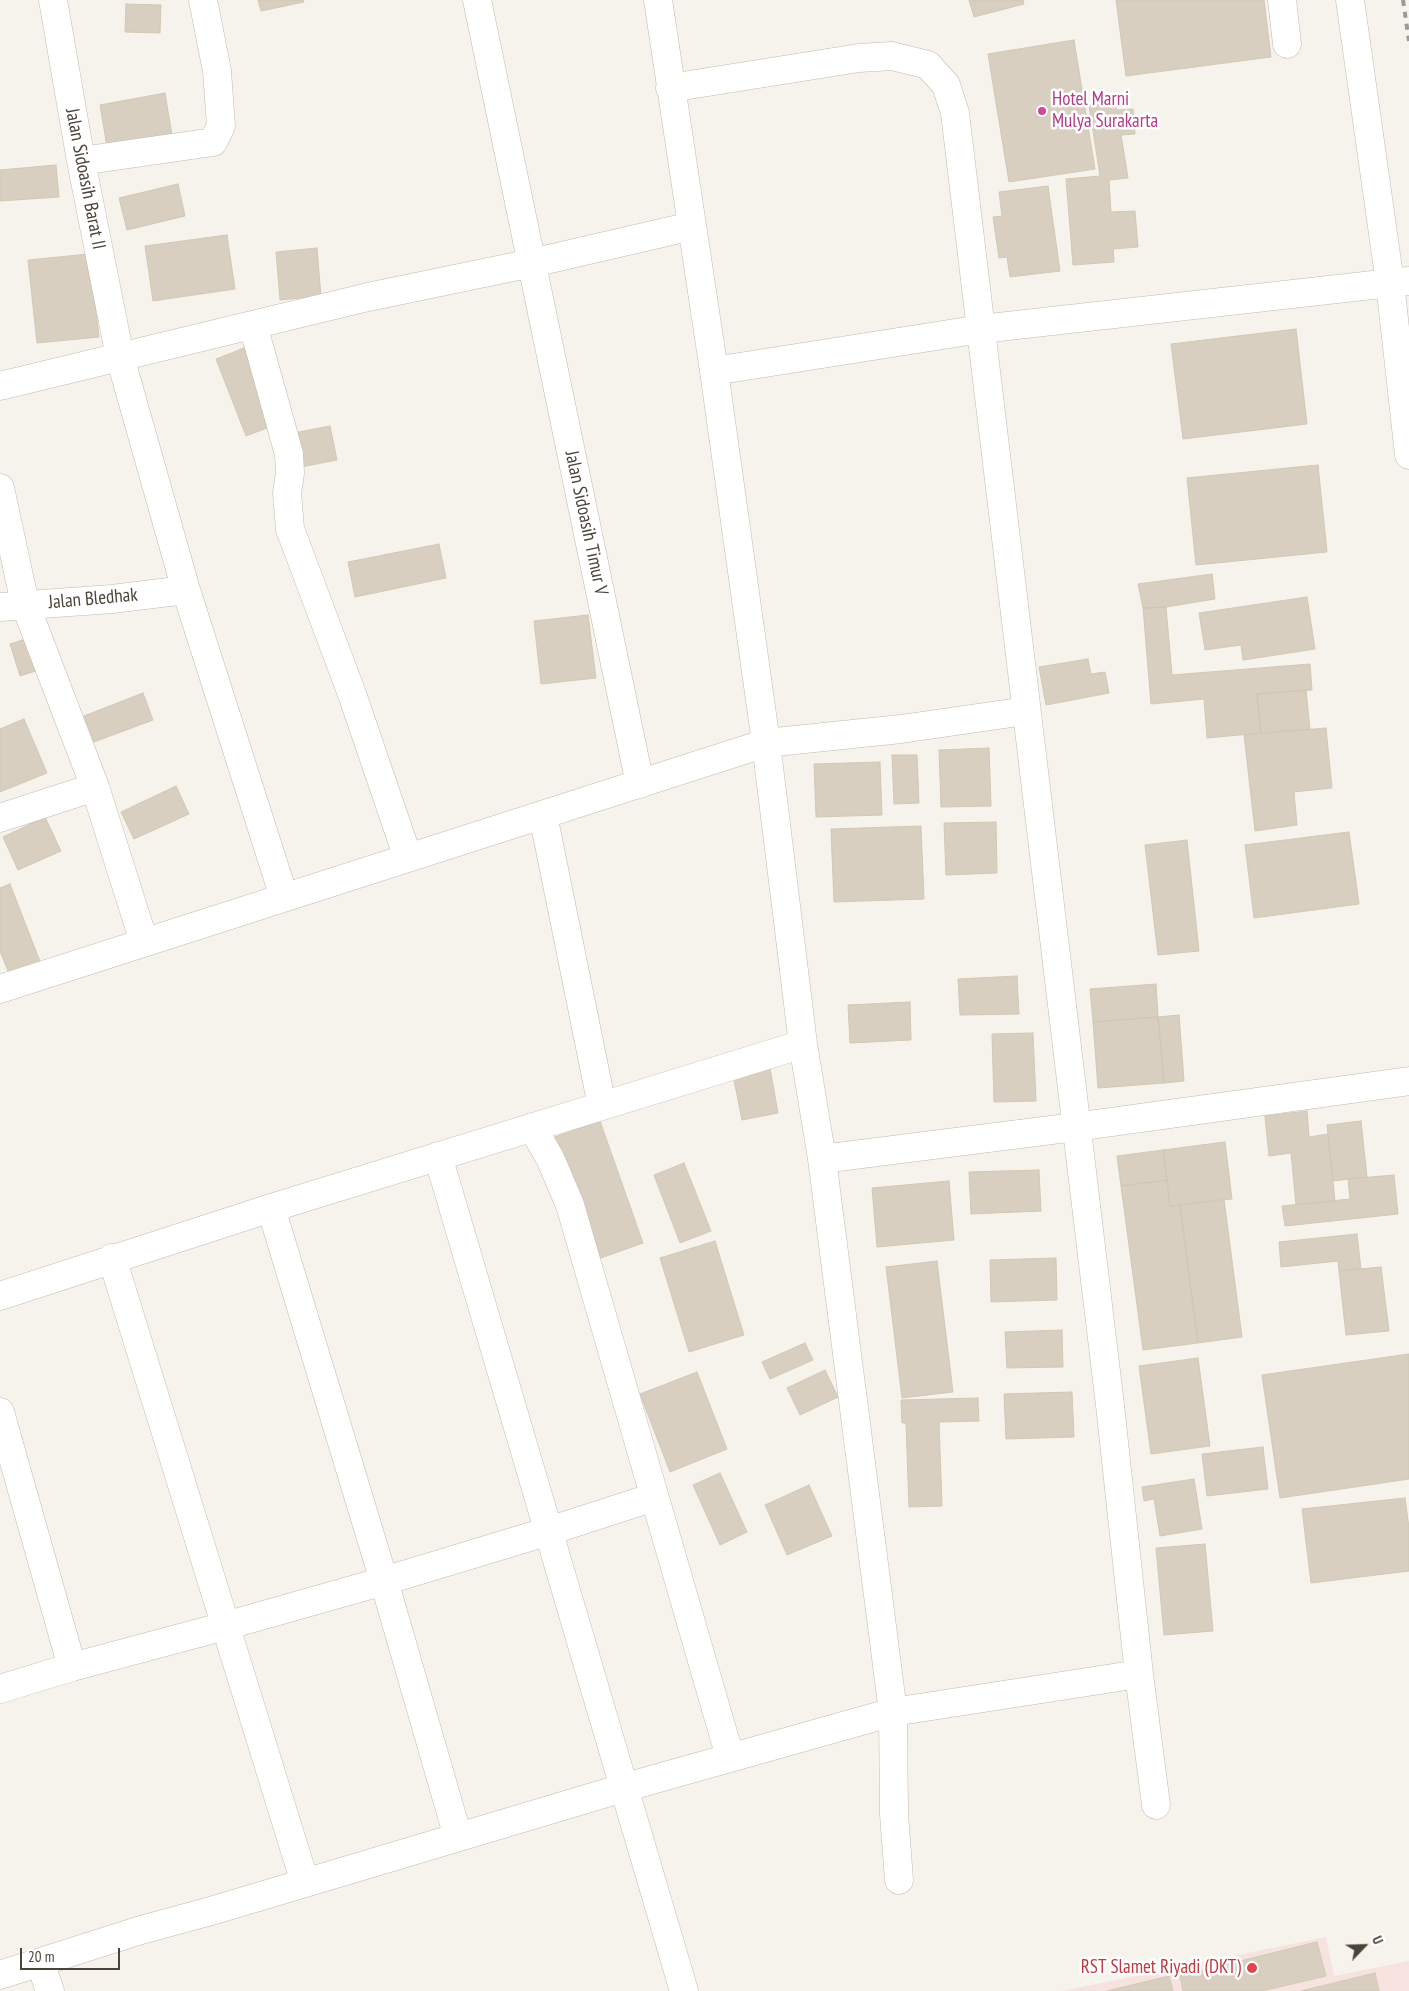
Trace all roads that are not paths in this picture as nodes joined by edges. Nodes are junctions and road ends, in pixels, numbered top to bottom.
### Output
1 (53, 0) edge
2 (203, 0) edge
3 (477, 0) edge
4 (658, 0) edge
5 (1282, 0) edge
6 (1350, 0) edge
7 (1287, 44) dead end
8 (670, 88) junction
9 (81, 161) junction
10 (692, 226) junction
11 (532, 263) junction
12 (1400, 282) edge
13 (253, 325) junction
14 (981, 329) junction
15 (120, 357) junction
16 (714, 370) junction
17 (0, 386) edge
18 (1409, 455) edge
19 (0, 488) edge
20 (186, 590) junction
21 (12, 606) edge
22 (1026, 711) junction
23 (766, 743) junction
24 (640, 784) junction
25 (95, 788) junction
26 (543, 815) junction
27 (0, 818) edge
28 (408, 858) junction
29 (284, 897) junction
30 (144, 942) junction
31 (0, 989) edge
32 (803, 1044) junction
33 (1409, 1081) edge
34 (602, 1106) junction
35 (532, 1127) junction
36 (1075, 1127) junction
37 (438, 1156) junction
38 (822, 1159) junction
39 (271, 1208) junction
40 (112, 1258) junction
41 (0, 1296) edge
42 (0, 1412) edge
43 (654, 1497) junction
44 (549, 1531) junction
45 (384, 1581) junction
46 (226, 1626) junction
47 (72, 1667) junction
48 (1139, 1674) junction
49 (0, 1689) edge
50 (893, 1712) junction
51 (730, 1757) junction
52 (624, 1788) junction
53 (1156, 1805) dead end
54 (458, 1837) junction
55 (899, 1880) dead end
56 (305, 1883) junction
57 (40, 1962) junction
58 (0, 1975) edge
59 (50, 1991) edge
60 (684, 1991) edge

1 - 9 street, Jalan Sidoasih Barat II
2 - 9 street
3 - 11 street, Jalan Sidoasih Timur V
4 - 8 street
5 - 7 street
6 - 12 street
8 - 10 street
8 - 14 street
9 - 15 street, Jalan Sidoasih Barat II
10 - 11 street
10 - 16 street
11 - 13 street
11 - 24 street, Jalan Sidoasih Timur V
12 - 14 street
12 - 18 street
13 - 15 street
13 - 28 street
14 - 16 street
14 - 22 street
15 - 17 street
15 - 20 street, Jalan Sidoasih Barat II
16 - 23 street
19 - 21 street
20 - 21 street, Jalan Bledhak
20 - 29 street, Jalan Sidoasih Barat II
21 - 25 street
22 - 23 street
22 - 36 street
23 - 24 street
23 - 32 street
24 - 26 street
25 - 27 street
25 - 30 street
26 - 28 street
26 - 34 street
28 - 29 street
29 - 30 street
30 - 31 street
32 - 34 street
32 - 38 street
33 - 36 street
34 - 35 street
35 - 37 street
35 - 43 street
36 - 38 street
36 - 48 street
37 - 39 street
37 - 44 street
38 - 50 street
39 - 40 street
39 - 45 street
40 - 41 street
40 - 46 street
42 - 47 street
43 - 44 street
43 - 51 street
44 - 45 street
44 - 52 street
45 - 46 street
45 - 54 street
46 - 47 street
46 - 56 street
47 - 49 street
48 - 50 street
48 - 53 street
50 - 51 street
50 - 55 street
51 - 52 street
52 - 54 street
52 - 60 street
54 - 56 street
56 - 57 street
57 - 58 street
57 - 59 street

